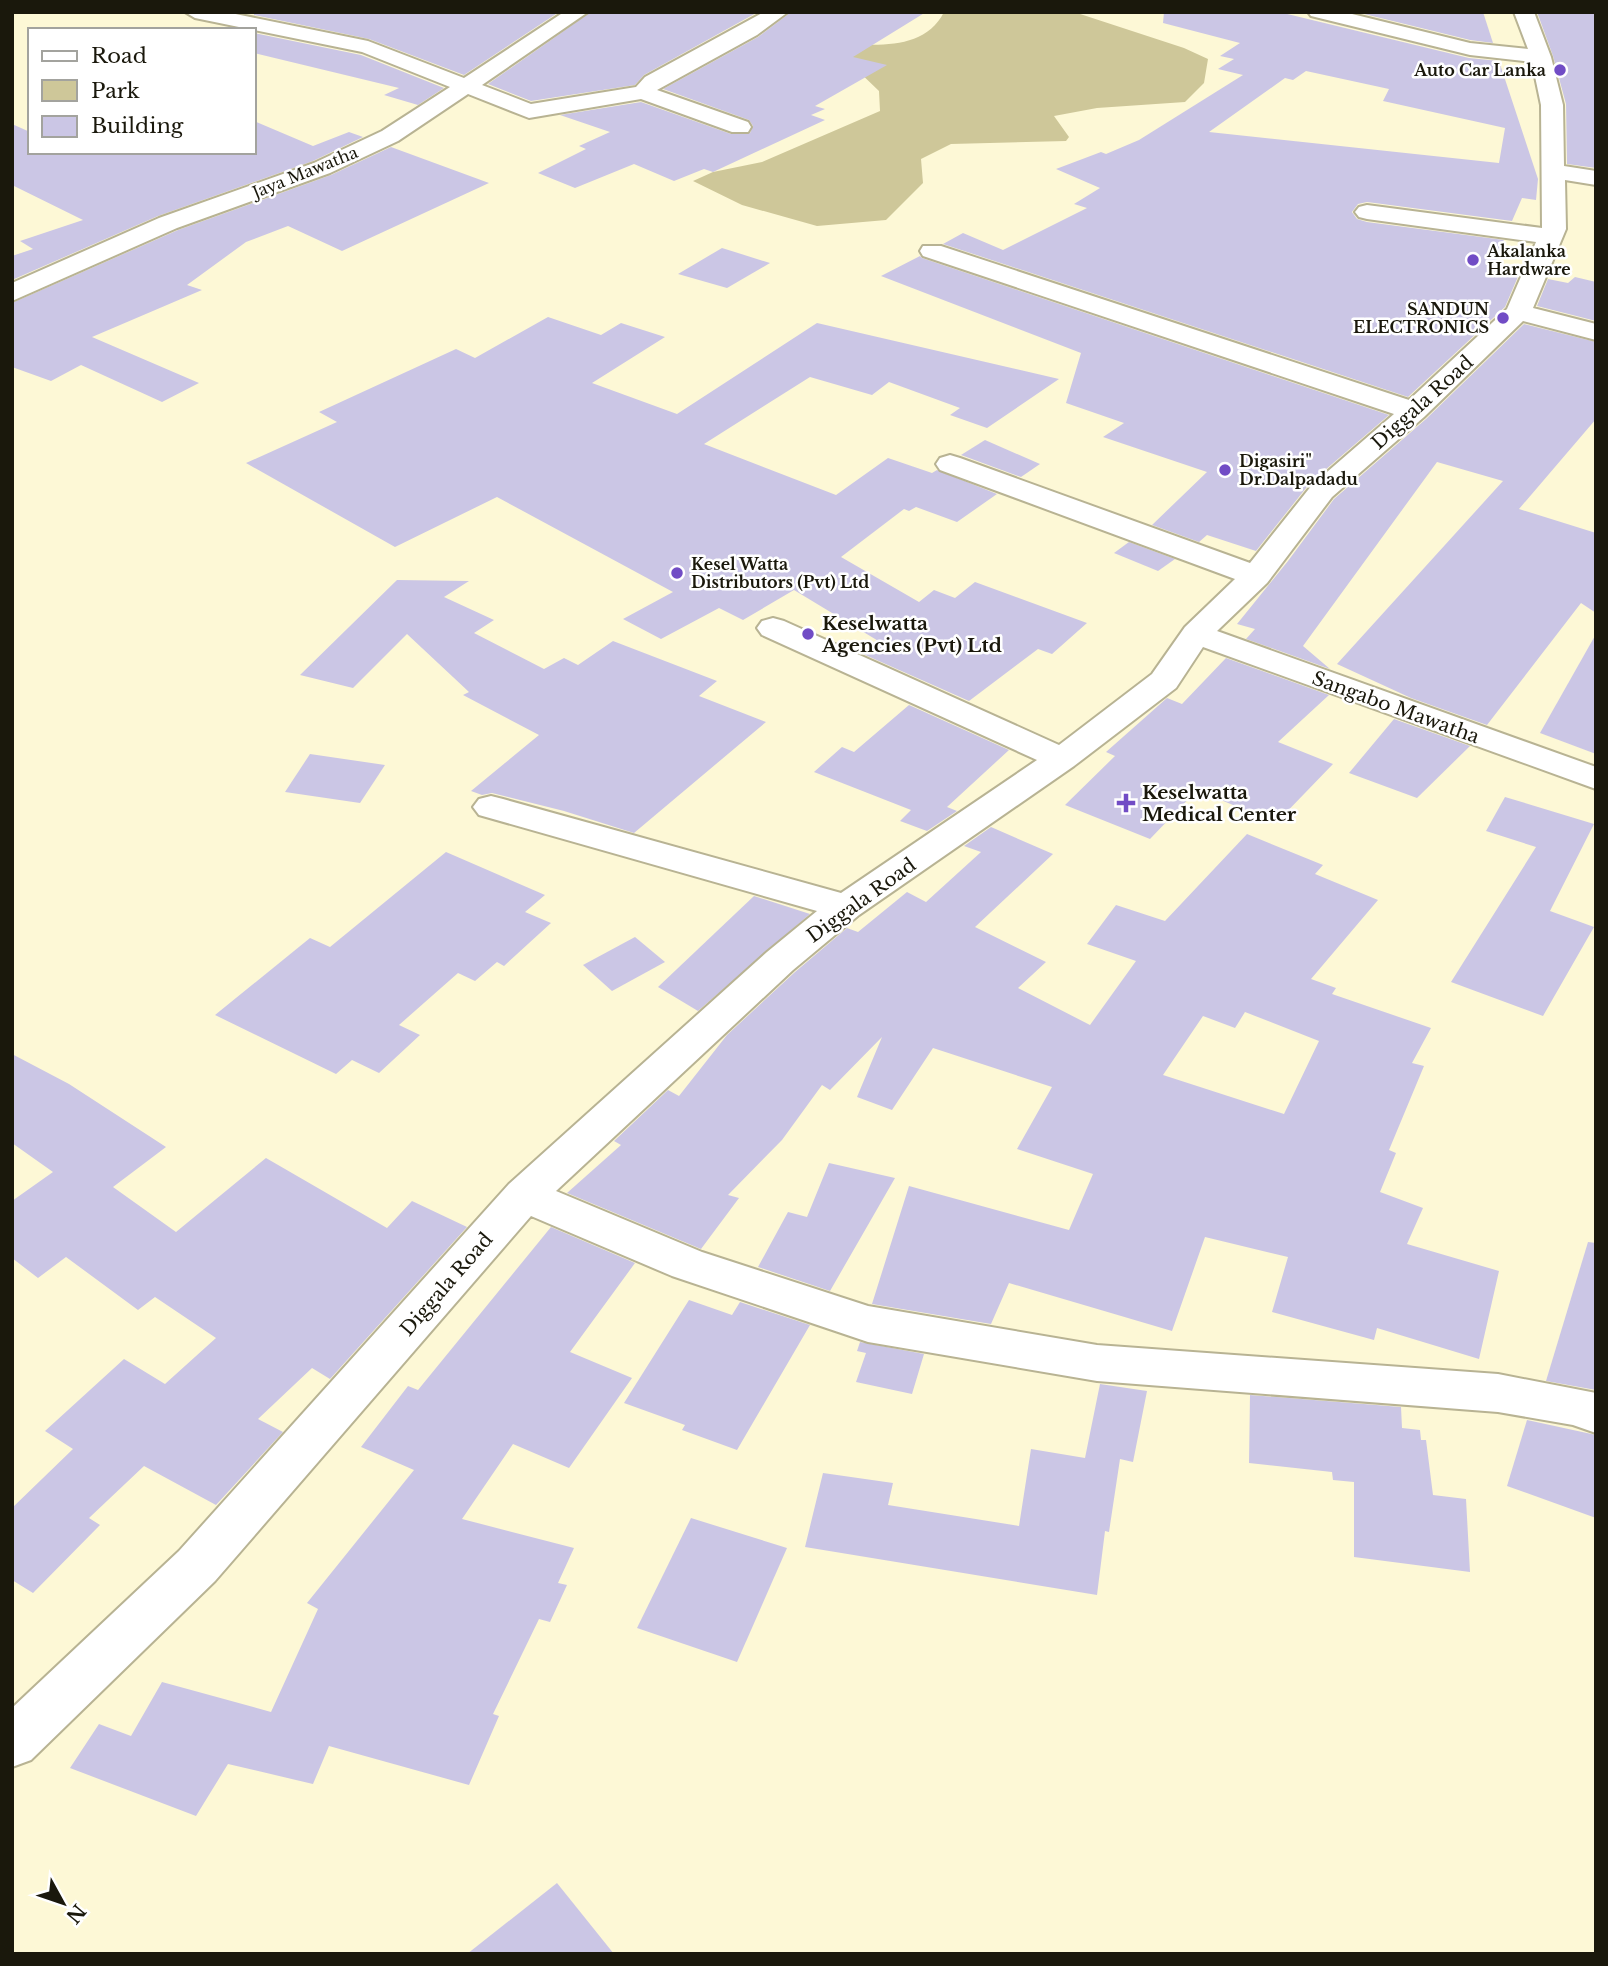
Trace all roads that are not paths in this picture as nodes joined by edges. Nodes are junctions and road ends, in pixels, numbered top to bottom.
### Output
1 (195, 12) edge
2 (578, 12) edge
3 (778, 12) edge
4 (1318, 12) edge
5 (1524, 12) edge
6 (1541, 57) junction
7 (467, 86) junction
8 (643, 92) junction
9 (740, 128) dead end
10 (1553, 171) junction
11 (1596, 178) edge
12 (1367, 212) dead end
13 (1550, 237) junction
14 (932, 251) dead end
15 (12, 293) edge
16 (1518, 312) junction
17 (1596, 332) edge
18 (1414, 411) junction
19 (950, 464) dead end
20 (1256, 576) junction
21 (773, 628) dead end
22 (1196, 634) junction
23 (1062, 759) junction
24 (1596, 779) edge
25 (491, 807) dead end
26 (846, 907) junction
27 (524, 1195) junction
28 (1596, 1414) edge
29 (12, 1743) edge

1 - 7 street
2 - 7 street, Jaya Mawatha
3 - 8 street
4 - 6 street
5 - 6 street, Diggala Road
6 - 10 street, Diggala Road
7 - 8 street
7 - 15 street, Jaya Mawatha
8 - 9 street
10 - 11 street
10 - 13 street, Diggala Road
12 - 13 street
13 - 16 street, Diggala Road
14 - 18 street
16 - 17 street
16 - 18 street, Diggala Road
18 - 20 street, Diggala Road
19 - 20 street
20 - 22 street, Diggala Road
21 - 23 street
22 - 23 street, Diggala Road
22 - 24 street, Sangabo Mawatha
23 - 26 street, Diggala Road
25 - 26 street
26 - 27 street, Diggala Road
27 - 28 street
27 - 29 street, Diggala Road

